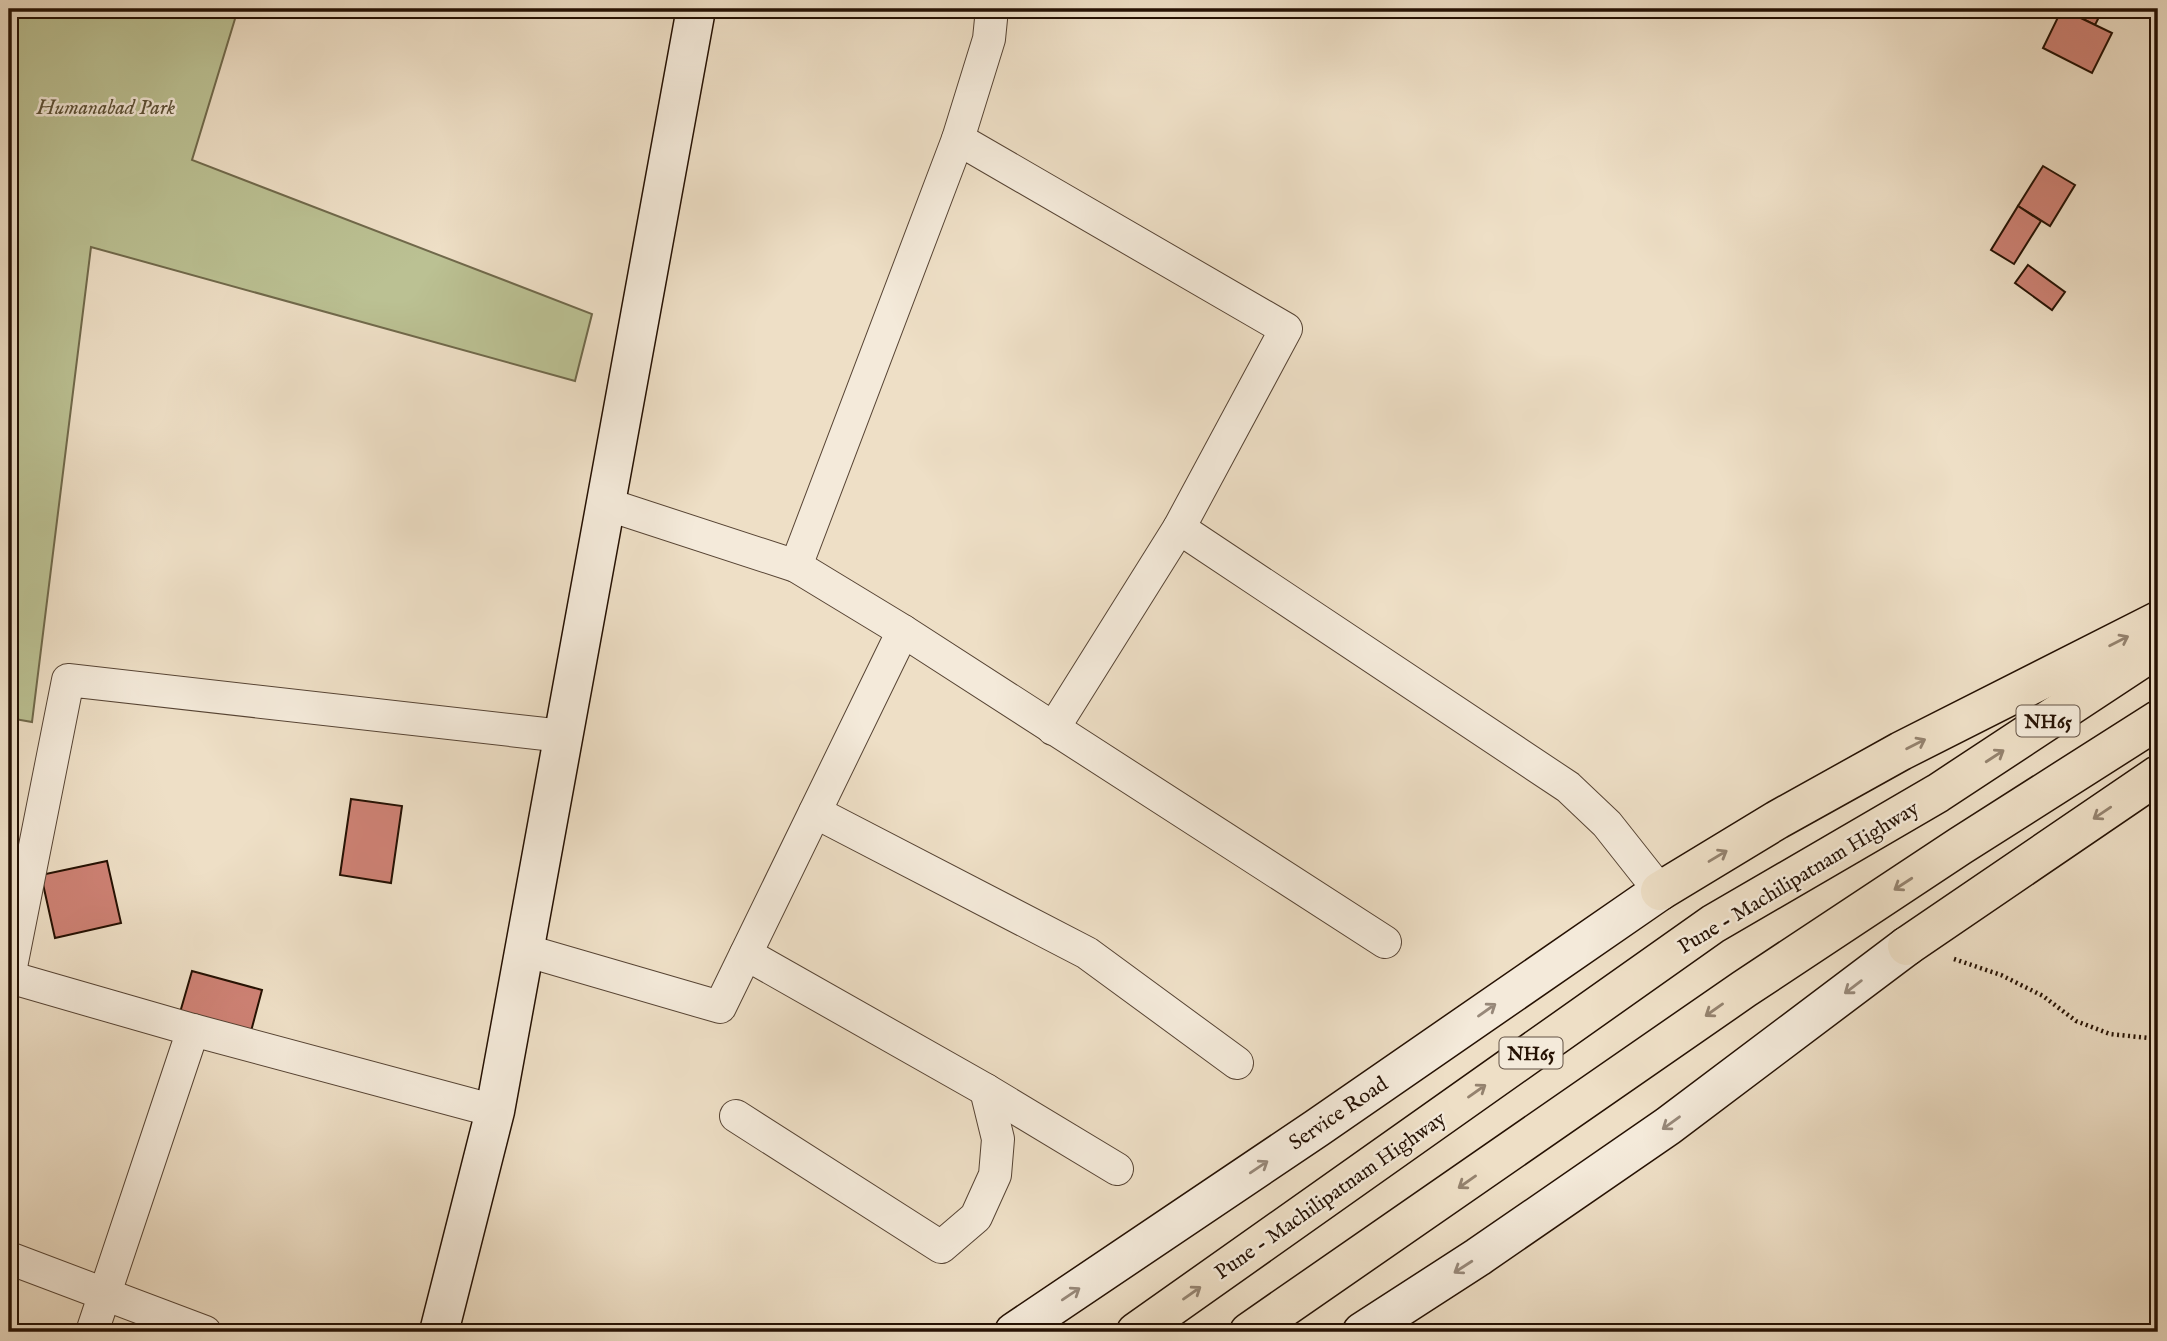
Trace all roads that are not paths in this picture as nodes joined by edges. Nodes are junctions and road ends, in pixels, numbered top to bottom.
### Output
1 (696, 9) edge
2 (992, 9) edge
3 (958, 139) junction
4 (606, 504) junction
5 (1180, 528) junction
6 (796, 566) junction
7 (2158, 621) edge
8 (903, 631) junction
9 (2158, 648) edge
10 (2158, 720) edge
11 (1053, 729) junction
12 (564, 736) junction
13 (2158, 775) edge
14 (815, 812) junction
15 (1660, 891) junction
16 (1385, 942) dead end
17 (1908, 946) joint
18 (524, 950) junction
19 (746, 954) junction
20 (9, 977) edge
21 (193, 1030) junction
22 (1237, 1063) dead end
23 (986, 1090) junction
24 (495, 1111) junction
25 (736, 1116) dead end
26 (1117, 1168) dead end
27 (9, 1258) edge
28 (105, 1293) junction
29 (92, 1332) edge
30 (205, 1332) edge
31 (439, 1332) edge
32 (1014, 1332) edge
33 (1136, 1332) edge
34 (1249, 1332) edge
35 (1362, 1332) edge

1 - 4 street
2 - 3 street
3 - 5 street
3 - 6 street
4 - 6 street
4 - 12 street
5 - 11 street
5 - 15 street
6 - 8 street
15 -> 7 highway
8 - 11 street
8 - 14 street
33 -> 9 highway, Pune - Machilipatnam Highway / NH65
10 -> 34 highway, NH65
11 - 16 street
12 - 18 street
12 - 20 street
13 -> 17 highway
14 - 19 street
14 - 22 street
32 -> 15 street, Service Road
17 -> 35 street
18 - 19 street
18 - 24 street
19 - 23 street
20 - 21 street
21 - 24 street
21 - 28 street
23 - 25 street
23 - 26 street
24 - 31 street
27 - 28 street
28 - 29 street
28 - 30 street

